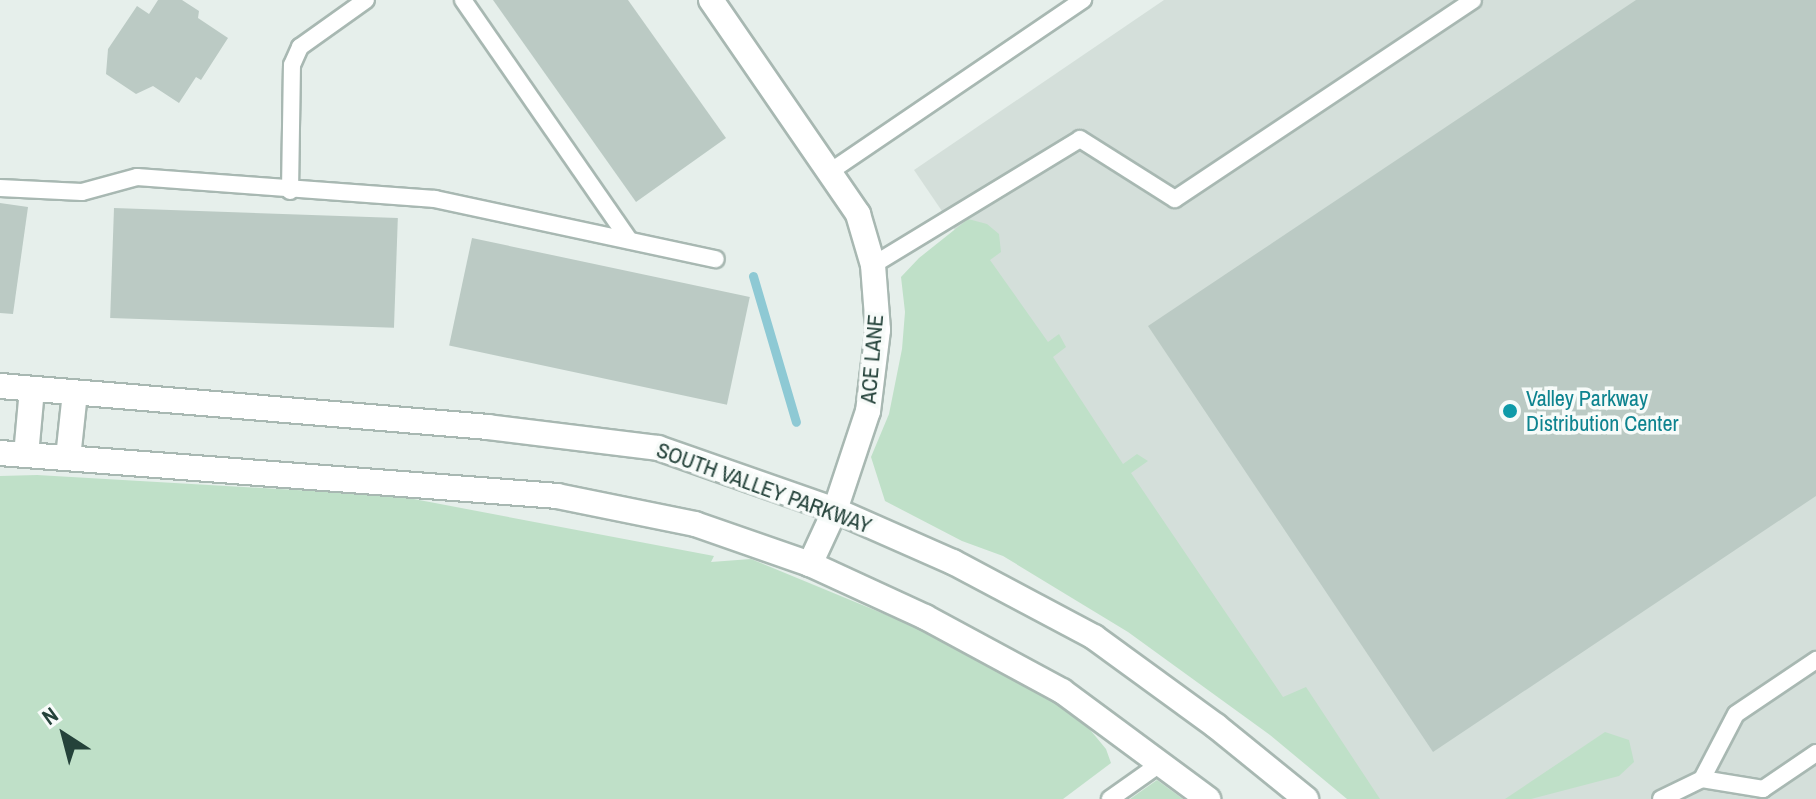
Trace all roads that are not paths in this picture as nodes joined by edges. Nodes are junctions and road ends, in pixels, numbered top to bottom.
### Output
1 (366, 0) edge
2 (463, 0) edge
3 (711, 0) edge
4 (1083, 0) edge
5 (1473, 0) edge
6 (831, 171) junction
7 (0, 188) edge
8 (290, 191) junction
9 (629, 240) junction
10 (716, 259) dead end
11 (873, 265) junction
12 (0, 386) edge
13 (32, 389) junction
14 (75, 393) junction
15 (0, 453) edge
16 (26, 455) junction
17 (68, 458) junction
18 (835, 510) junction
19 (810, 564) junction
20 (1816, 660) edge
21 (1816, 753) edge
22 (1161, 763) junction
23 (1702, 779) junction
24 (1110, 799) edge
25 (1208, 799) edge
26 (1306, 799) edge
27 (1661, 799) edge

1 - 8 lane
2 - 9 lane
3 - 6 main road, ACE LANE
4 - 6 lane
5 - 11 lane
6 - 11 main road, ACE LANE
7 - 8 lane
8 - 9 lane
9 - 10 lane
11 - 18 main road, ACE LANE
12 - 13 main road, SOUTH VALLEY PARKWAY
13 - 14 main road, SOUTH VALLEY PARKWAY
13 - 16 main road
14 - 17 main road
14 - 18 main road, SOUTH VALLEY PARKWAY
15 - 16 main road
16 - 17 main road
17 - 19 main road
18 - 19 main road, ACE LANE
18 - 26 main road, SOUTH VALLEY PARKWAY
19 - 22 main road
20 - 23 lane
21 - 23 lane
22 - 24 lane
22 - 25 main road
23 - 27 lane

